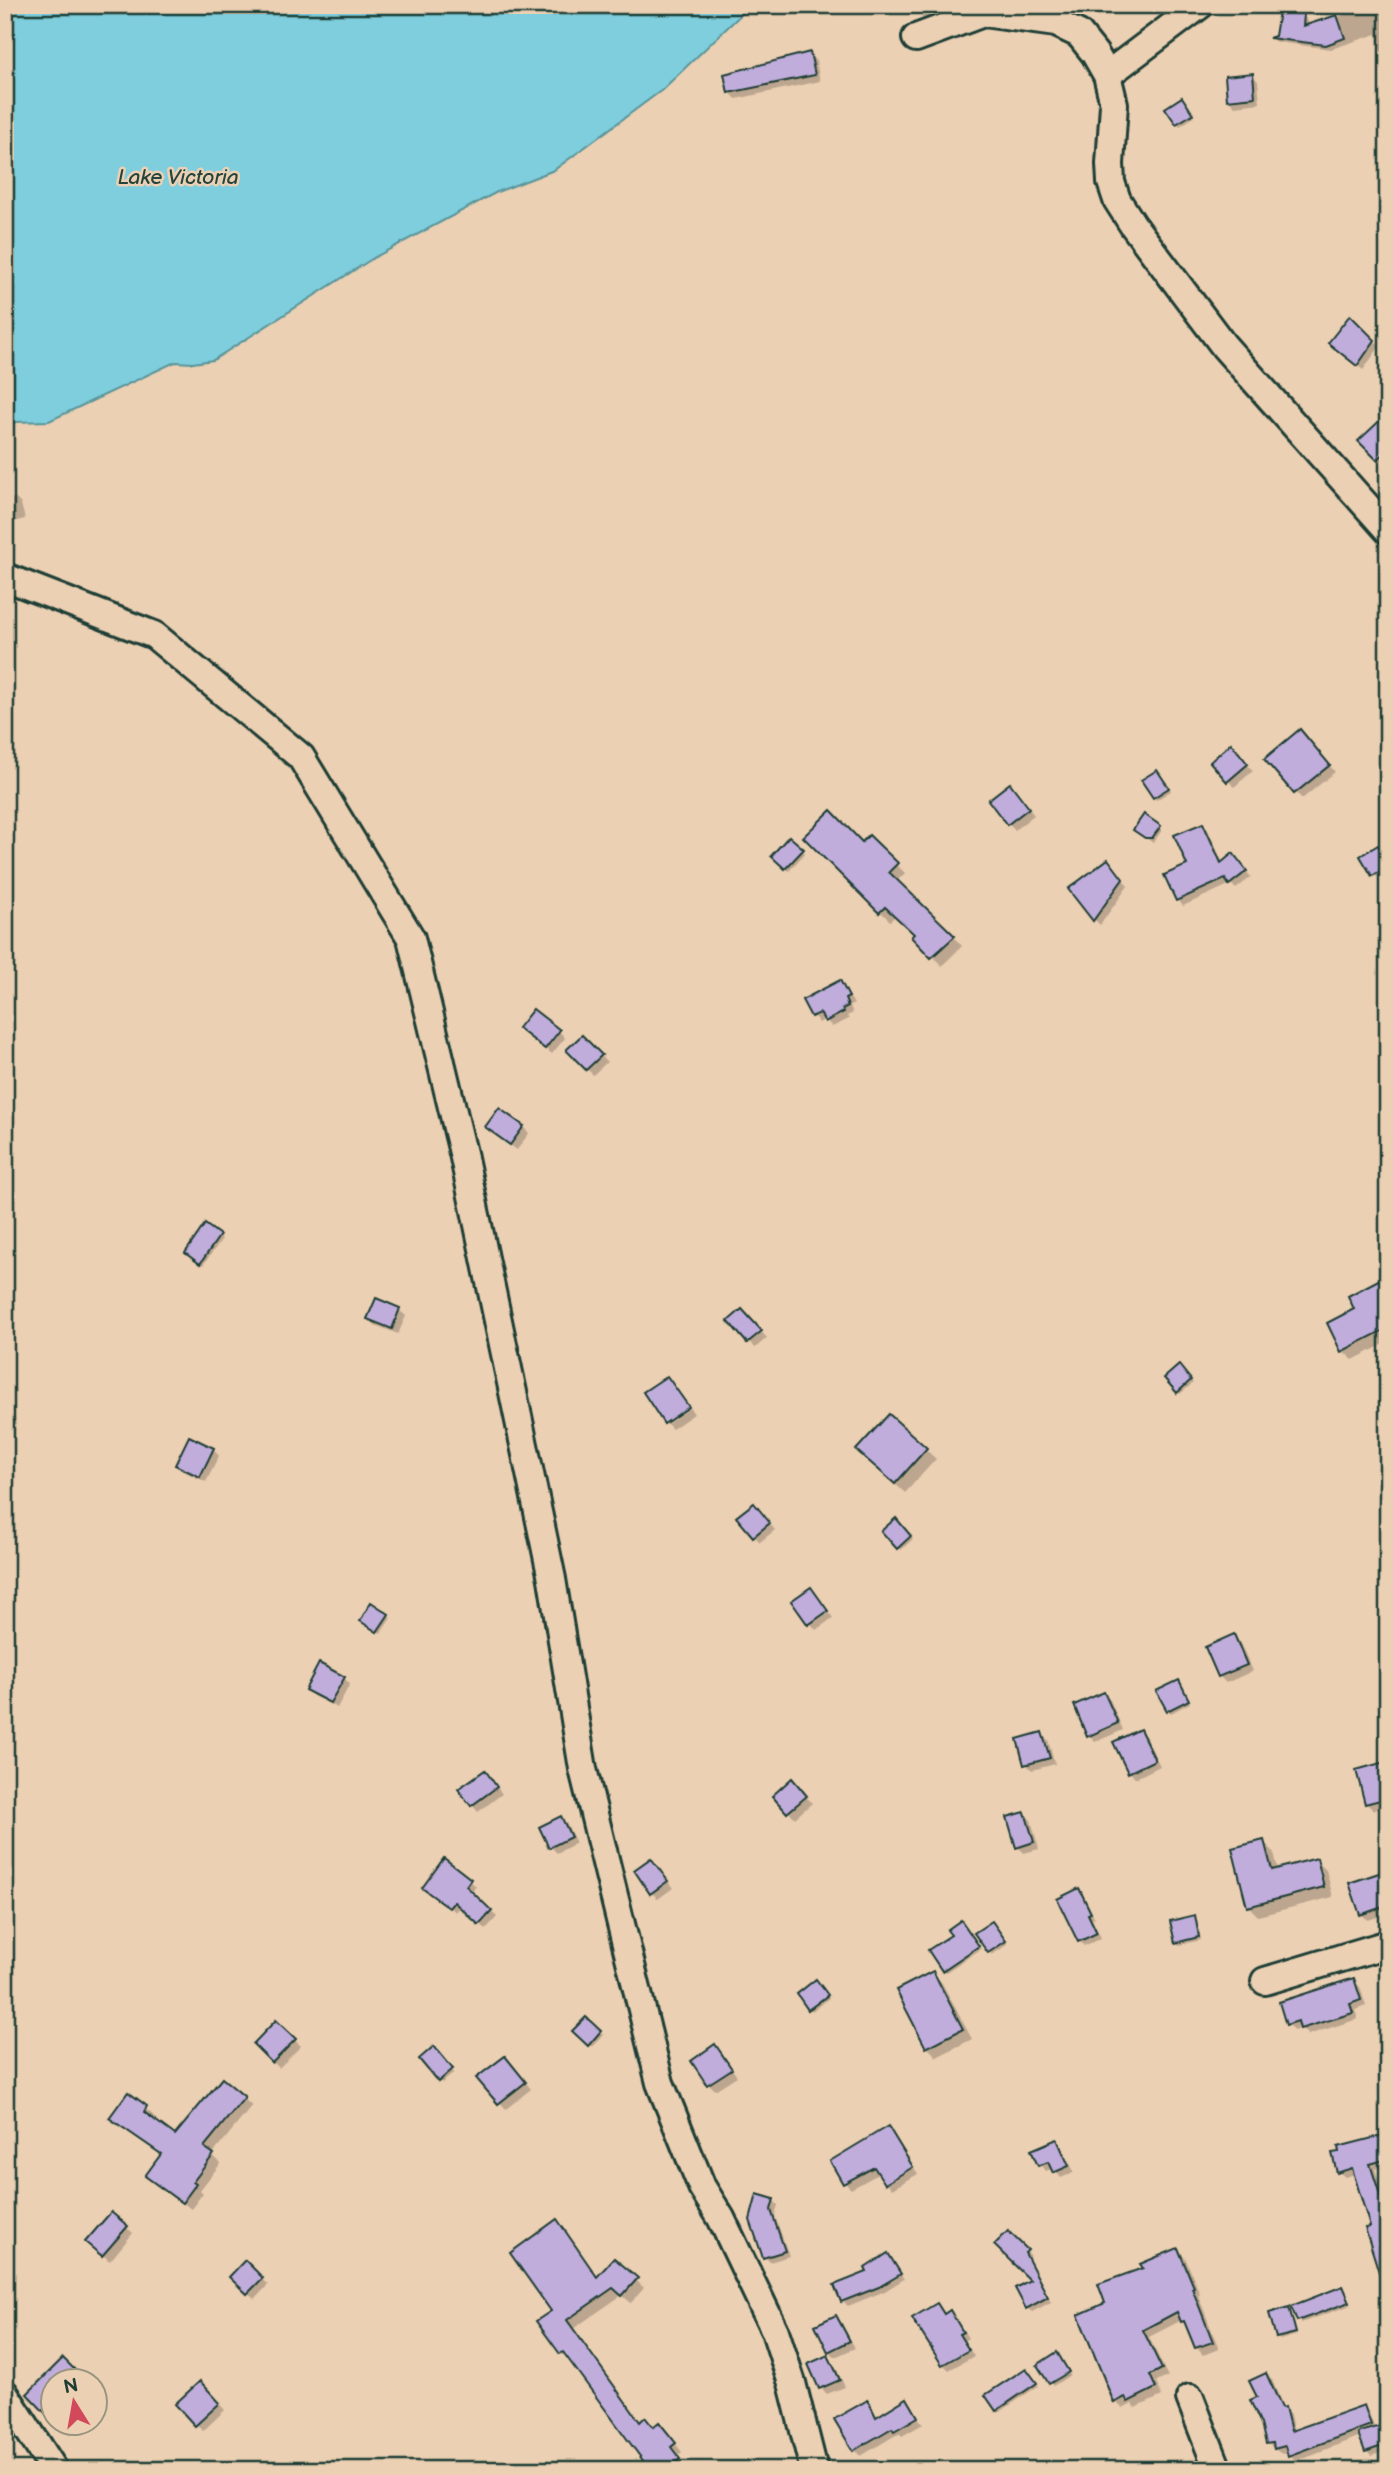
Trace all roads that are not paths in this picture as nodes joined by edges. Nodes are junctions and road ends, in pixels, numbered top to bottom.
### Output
1 (1200, 5) edge
2 (916, 38) dead end
3 (1107, 75) junction
4 (1388, 530) edge
5 (5, 577) edge
6 (1388, 1944) edge
7 (1265, 1981) dead end
8 (5, 2394) edge
9 (1190, 2398) dead end
10 (54, 2470) edge
11 (814, 2470) edge
12 (1218, 2470) edge

1 - 3 street
2 - 3 street
3 - 4 street
5 - 11 street
6 - 7 street
8 - 10 street
9 - 12 street

